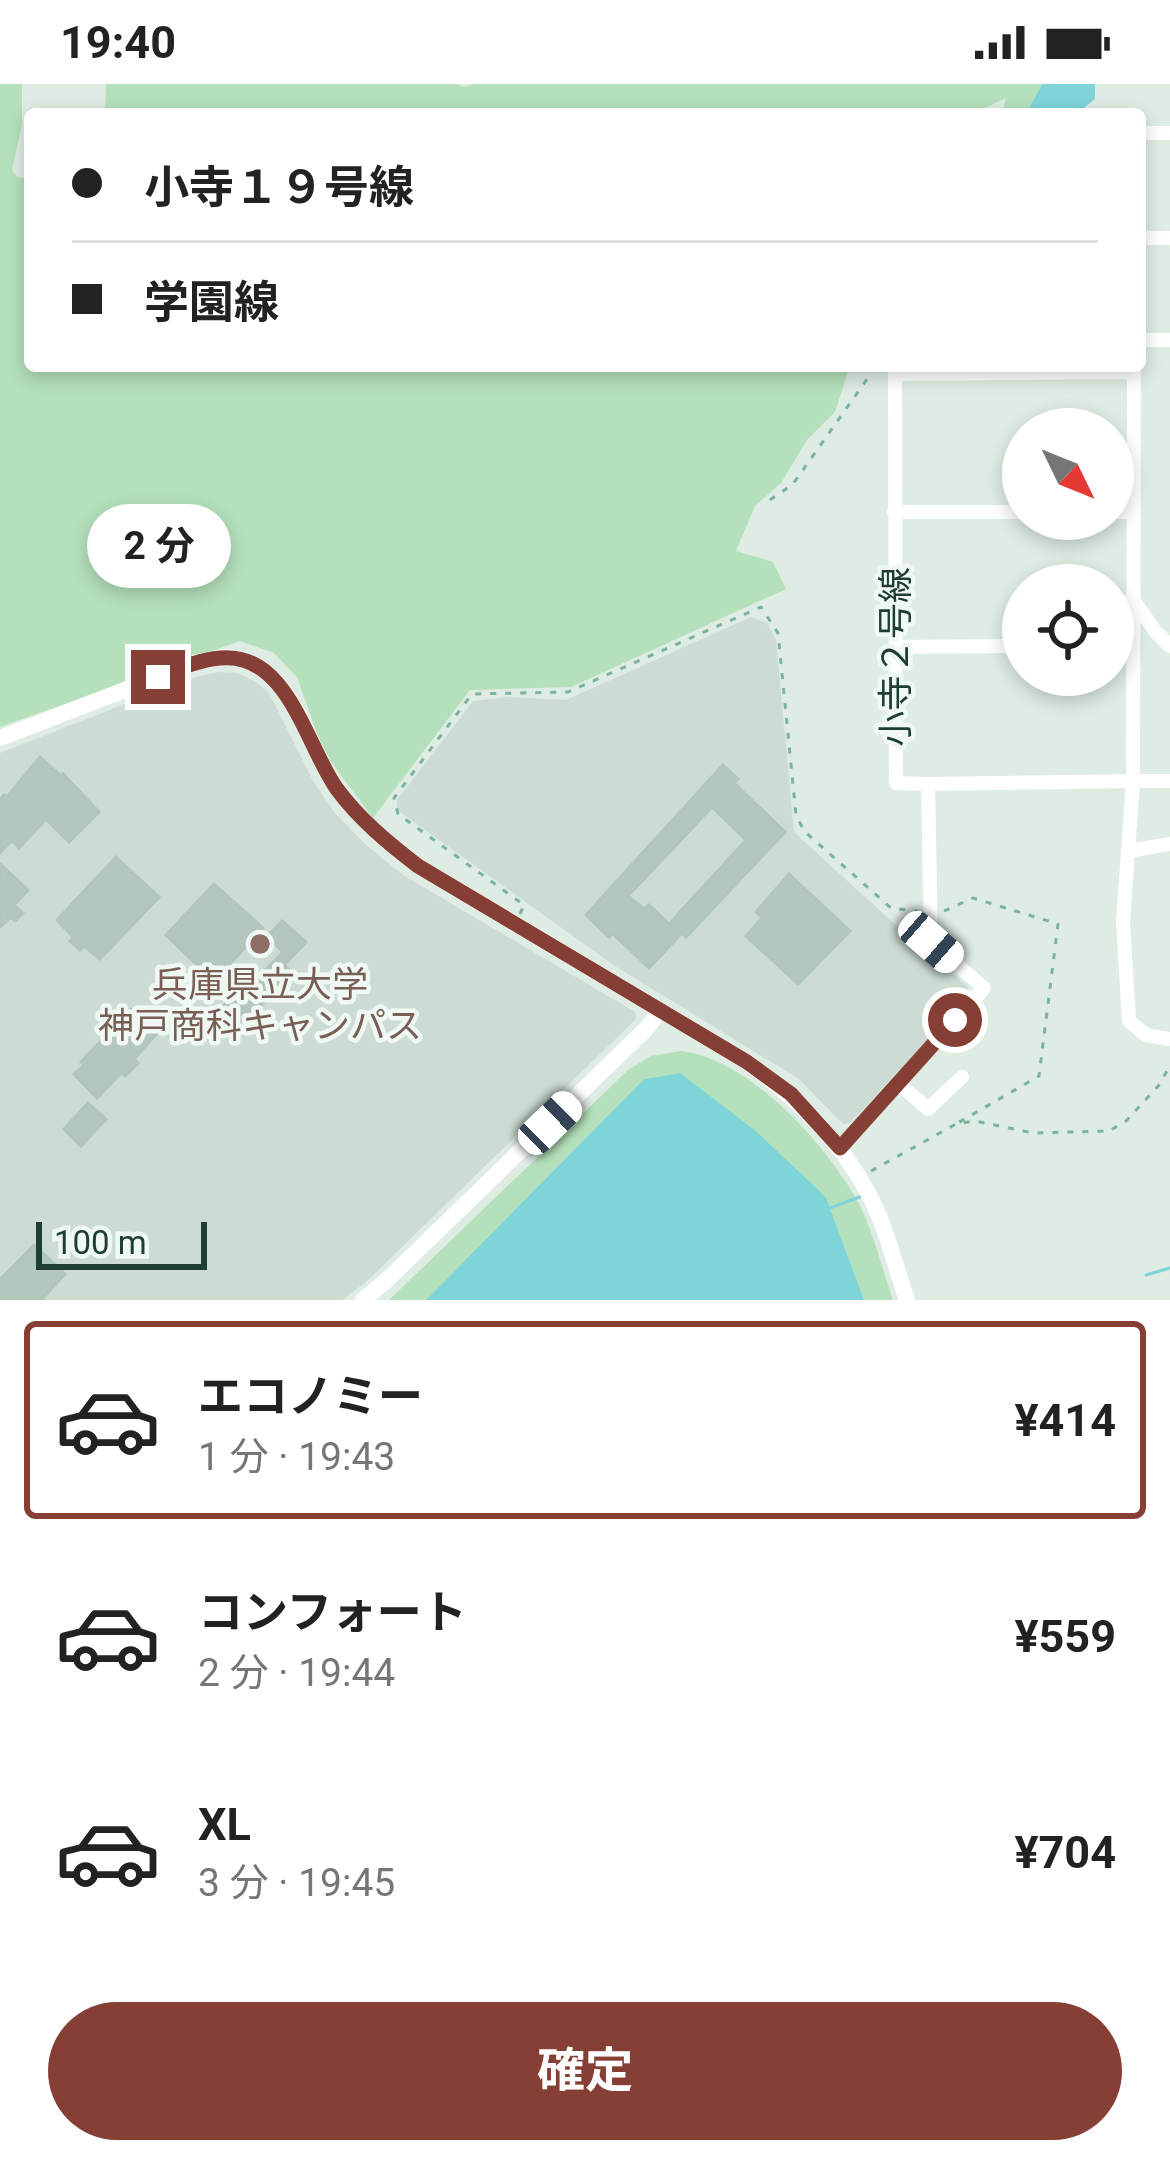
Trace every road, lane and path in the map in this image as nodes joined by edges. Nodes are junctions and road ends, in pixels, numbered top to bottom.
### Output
1 (871, 372) edge
2 (895, 372) edge
3 (1134, 372) edge
4 (1133, 408) edge
5 (770, 500) dead end
6 (894, 512) junction
7 (1002, 512) edge
8 (1134, 601) edge
9 (896, 646) junction
10 (1002, 646) edge
11 (1170, 646) edge
12 (1132, 696) edge
13 (0, 737) edge
14 (1133, 781) junction
15 (1170, 782) edge
16 (928, 784) junction
17 (1170, 844) edge
18 (1128, 851) junction
19 (929, 912) junction
20 (515, 924) junction
21 (660, 1011) junction
22 (1170, 1039) edge
23 (1170, 1065) edge
24 (962, 1077) dead end
25 (898, 1083) junction
26 (956, 1124) junction
27 (840, 1148) junction
28 (859, 1178) junction
29 (363, 1300) edge
30 (908, 1300) edge

1 - 5 path
2 - 6 street, 小寺２号線
3 - 4 street
6 - 7 street
6 - 9 street, 小寺２号線
8 - 11 street
9 - 10 street
9 - 16 street, 小寺２号線
12 - 14 street
13 - 20 street
14 - 15 street, 小寺２号線
14 - 16 street, 小寺２号線
14 - 18 street
16 - 19 street
17 - 18 street
18 - 22 street
19 - 20 path
19 - 25 street
19 - 26 path
20 - 21 street
21 - 27 street
21 - 29 street
23 - 26 path
24 - 25 street
25 - 27 street
26 - 28 path
27 - 28 street
28 - 30 street

